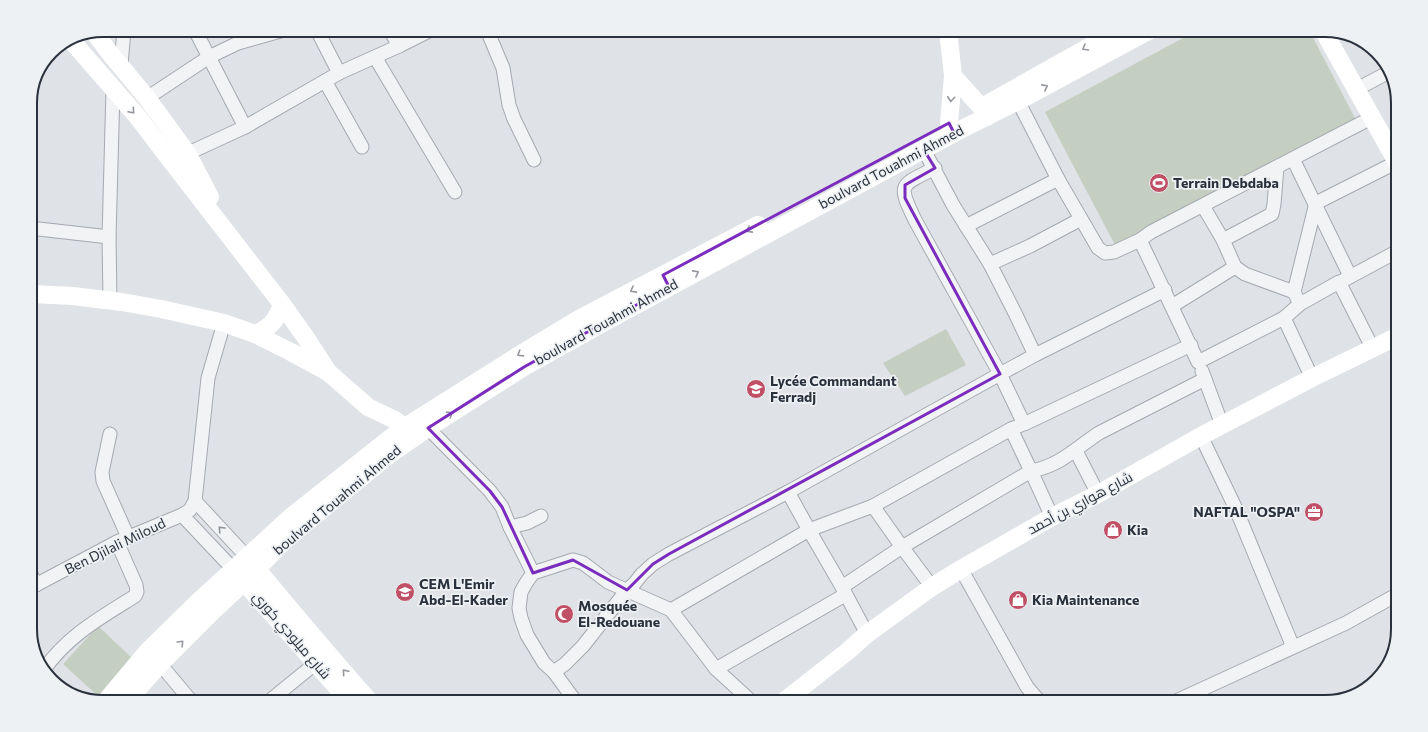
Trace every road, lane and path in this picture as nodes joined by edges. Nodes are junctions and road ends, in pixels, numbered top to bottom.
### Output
1 (122, 37) edge
2 (199, 37) edge
3 (259, 37) edge
4 (321, 37) edge
5 (394, 37) edge
6 (417, 37) edge
7 (490, 37) edge
8 (949, 37) edge
9 (1096, 37) edge
10 (1137, 37) edge
11 (1328, 37) edge
12 (98, 38) edge
13 (74, 44) edge
14 (399, 46) junction
15 (209, 57) junction
16 (375, 57) junction
17 (115, 59) junction
18 (95, 68) junction
19 (339, 73) junction
20 (1384, 75) edge
21 (952, 76) junction
22 (325, 81) junction
23 (113, 88) junction
24 (1357, 89) junction
25 (147, 98) junction
26 (1018, 101) junction
27 (984, 112) junction
28 (1373, 117) junction
29 (244, 127) junction
30 (951, 128) junction
31 (362, 147) dead end
32 (924, 150) junction
33 (1391, 150) edge
34 (187, 153) junction
35 (1293, 159) junction
36 (534, 160) dead end
37 (172, 162) junction
38 (1391, 166) edge
39 (1277, 167) junction
40 (935, 168) junction
41 (1058, 179) junction
42 (455, 192) dead end
43 (1316, 203) junction
44 (1203, 206) junction
45 (1081, 219) junction
46 (966, 226) junction
47 (37, 229) edge
48 (229, 236) junction
49 (109, 237) junction
50 (1140, 240) junction
51 (1223, 240) junction
52 (1391, 256) edge
53 (990, 264) junction
54 (1235, 267) junction
55 (1345, 279) junction
56 (666, 281) junction
57 (1164, 290) junction
58 (1294, 292) junction
59 (37, 294) edge
60 (110, 301) junction
61 (282, 304) junction
62 (1300, 304) junction
63 (1172, 306) junction
64 (1284, 318) junction
65 (224, 323) junction
66 (255, 334) junction
67 (1391, 339) edge
68 (1191, 344) junction
69 (1373, 348) junction
70 (1035, 355) junction
71 (1198, 362) junction
72 (328, 372) junction
73 (1000, 374) junction
74 (1312, 378) junction
75 (1205, 379) junction
76 (368, 407) junction
77 (1024, 424) junction
78 (1222, 425) junction
79 (1011, 429) junction
80 (416, 431) junction
81 (110, 434) dead end
82 (1201, 436) junction
83 (387, 448) junction
84 (1076, 451) junction
85 (1031, 471) junction
86 (788, 492) junction
87 (1098, 494) junction
88 (195, 501) junction
89 (873, 506) junction
90 (182, 515) junction
91 (541, 516) dead end
92 (1052, 517) junction
93 (510, 527) junction
94 (809, 530) junction
95 (122, 540) junction
96 (902, 547) junction
97 (252, 563) junction
98 (961, 569) junction
99 (533, 573) junction
100 (239, 576) junction
101 (37, 585) edge
102 (932, 587) junction
103 (627, 590) junction
104 (844, 591) junction
105 (1391, 598) edge
106 (671, 610) junction
107 (867, 634) junction
108 (1293, 647) junction
109 (316, 663) junction
110 (160, 664) junction
111 (48, 665) edge
112 (716, 669) junction
113 (554, 672) junction
114 (111, 695) edge
115 (132, 695) edge
116 (186, 695) edge
117 (277, 695) edge
118 (344, 695) edge
119 (364, 695) edge
120 (572, 695) edge
121 (744, 695) edge
122 (792, 695) edge
123 (1034, 695) edge
124 (1189, 695) edge

1 - 17 street
2 - 15 street
3 - 15 street
4 - 19 street
5 - 14 street
6 - 14 street
7 - 36 street
8 - 21 main road
9 -> 27 main road, boulvard Touahmi Ahmed
26 -> 10 main road, boulvard Touahmi Ahmed
11 - 24 main road
12 - 17 main road
13 - 18 main road
14 - 16 street
15 - 25 street
15 - 29 street
16 - 19 street
16 - 42 street
17 - 18 main road
17 - 25 main road
18 - 23 main road
19 - 22 street
20 - 24 street
21 - 27 main road
21 -> 30 main road
22 - 29 street
22 - 31 street
23 -> 37 main road
23 - 49 street
24 - 28 main road
25 - 34 main road
26 - 27 main road, boulvard Touahmi Ahmed
26 - 41 street
27 - 30 main road, boulvard Touahmi Ahmed
28 - 33 main road
28 - 35 street
29 - 34 street
30 - 32 main road, boulvard Touahmi Ahmed
30 -> 56 main road, boulvard Touahmi Ahmed
32 - 40 street
56 -> 32 main road, boulvard Touahmi Ahmed
34 - 37 street
34 - 48 main road
35 - 39 street
35 - 43 street
37 - 48 main road
38 - 43 street
39 - 44 street
39 - 51 street
40 - 46 street
40 - 73 street
41 - 45 street
41 - 46 street
43 - 55 street
43 - 58 street
44 - 50 street
44 - 51 street
45 - 50 street
45 - 53 street
46 - 53 street
47 - 49 street
48 - 61 main road
49 - 60 street
50 - 57 street
51 - 54 street
52 - 55 street
53 - 70 street
54 - 58 street
54 - 63 street
55 - 62 street
55 - 69 street
56 - 80 main road, boulvard Touahmi Ahmed
57 - 63 street
57 - 70 street
58 - 62 street
59 - 60 main road
60 - 65 main road
61 - 66 main road
61 - 72 main road
62 - 64 street
63 - 68 street
64 - 71 street
64 - 74 street
65 - 66 main road
65 - 88 street
66 - 72 main road
67 - 69 main road, شارع هواري بن أحمد
68 - 71 street
68 - 77 street
69 - 74 main road, شارع هواري بن أحمد
70 - 73 street
71 - 75 street
72 - 76 main road
73 - 77 street
73 - 86 street
74 - 78 main road, شارع هواري بن أحمد
75 - 78 street
75 - 84 street
76 - 80 main road
76 - 83 main road
77 - 79 street
78 - 82 main road, شارع هواري بن أحمد
79 - 85 street
79 - 89 street
80 - 83 main road, boulvard Touahmi Ahmed
80 - 93 street
81 - 95 street
82 - 87 main road, شارع هواري بن أحمد
82 - 108 street
83 - 97 main road, boulvard Touahmi Ahmed
84 - 85 street
84 - 87 street
85 - 92 street
85 - 96 street
86 - 94 street
86 - 103 street
87 - 92 main road, شارع هواري بن أحمد
88 - 90 street, Ben Djilali Miloud
97 -> 88 street
89 - 94 street
89 - 96 street
90 - 95 street, Ben Djilali Miloud
90 - 100 street
91 - 93 street
92 - 98 main road, شارع هواري بن أحمد
93 - 99 street
94 - 104 street
94 - 106 street
95 - 101 street, Ben Djilali Miloud
95 - 111 street
96 - 102 street
96 - 104 street
97 - 100 main road, boulvard Touahmi Ahmed
119 -> 97 main road, شارع ميلودي كوري
98 - 102 main road, شارع هواري بن أحمد
98 - 123 street
99 - 103 street
99 - 113 street
100 - 109 main road, شارع ميلودي كوري
110 -> 100 main road, boulvard Touahmi Ahmed
100 - 114 main road, boulvard Touahmi Ahmed
102 - 107 main road, شارع هواري بن أحمد
103 - 106 street
103 - 113 street
104 - 107 street
104 - 112 street
105 - 108 street
106 - 112 street
107 - 122 main road, شارع هواري بن أحمد
108 - 124 street
109 - 117 street
109 - 118 main road, شارع ميلودي كوري
110 - 115 main road, boulvard Touahmi Ahmed
110 - 116 street
112 - 121 street
113 - 120 street

